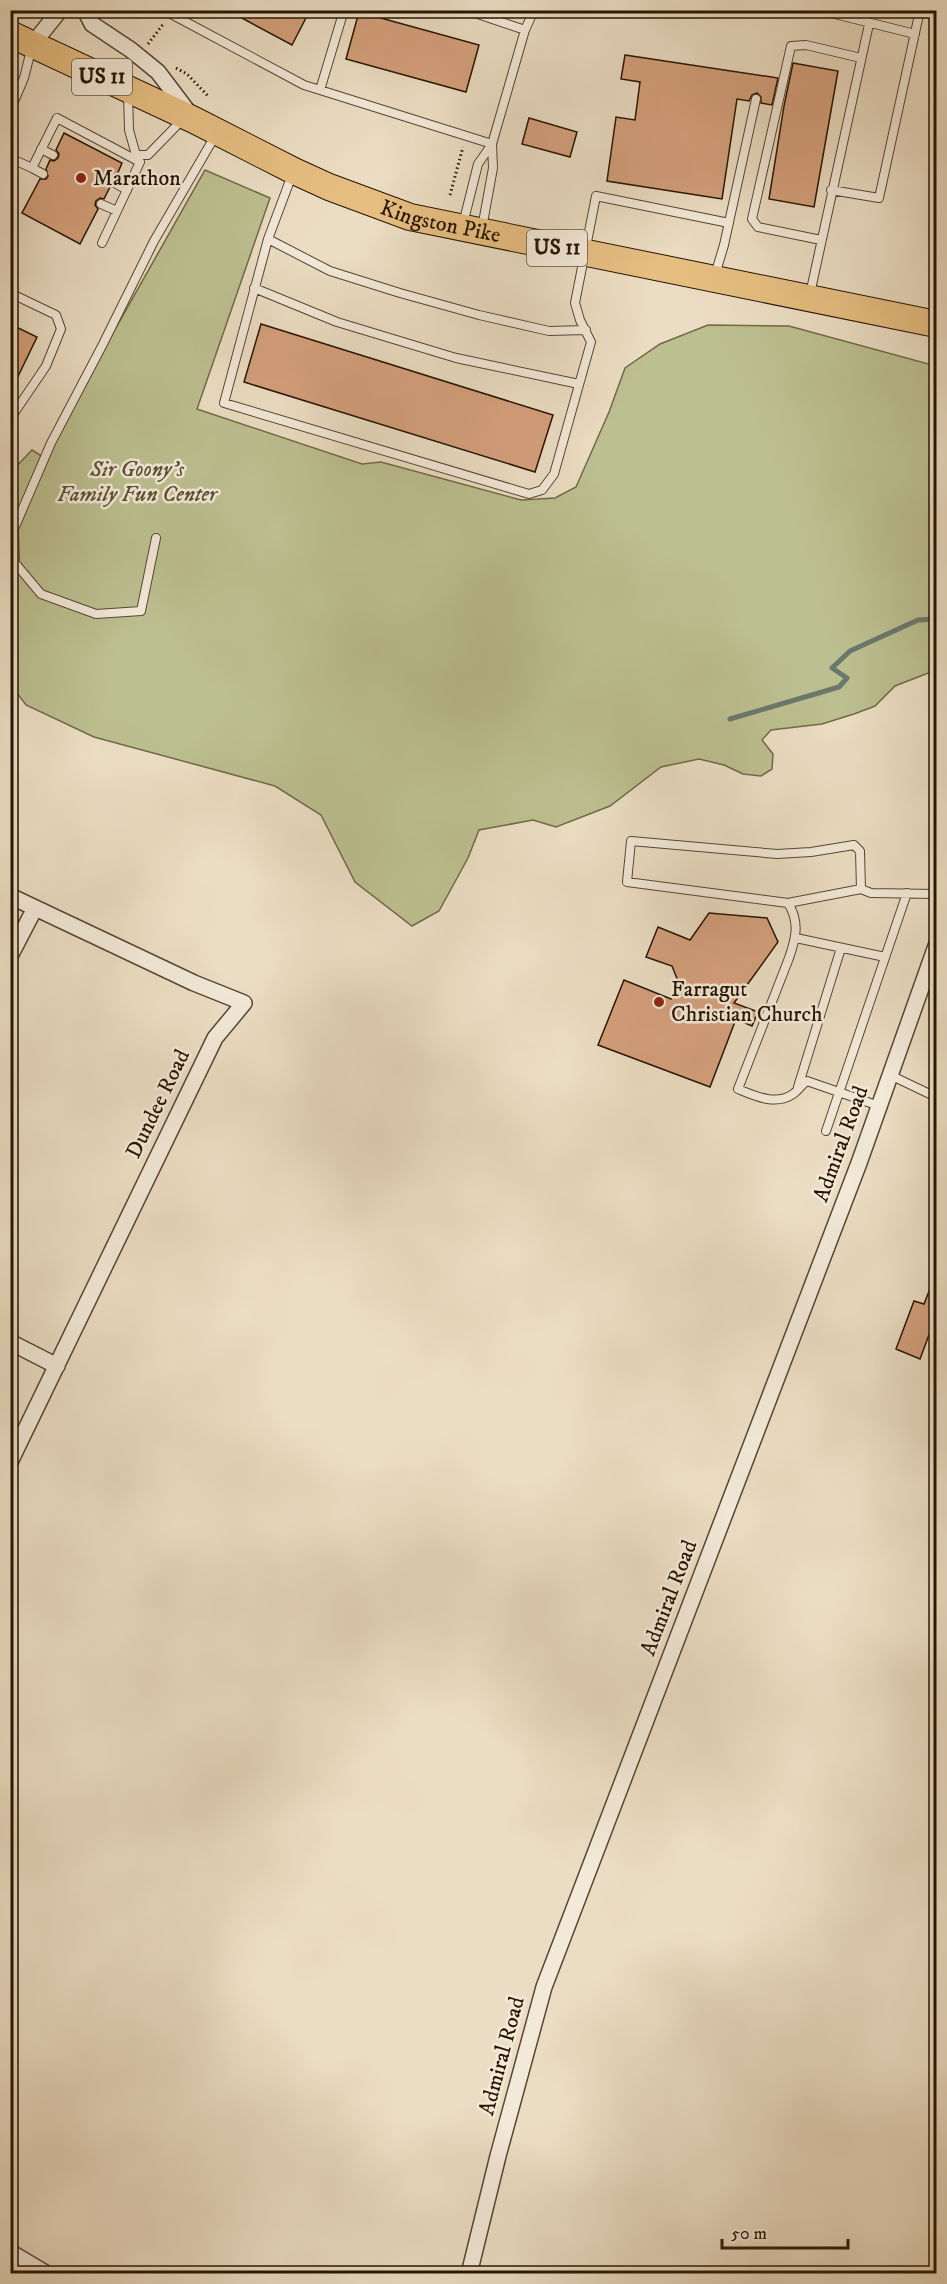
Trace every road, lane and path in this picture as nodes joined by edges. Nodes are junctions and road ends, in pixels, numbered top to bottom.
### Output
1 (60, 10) edge
2 (85, 10) edge
3 (344, 10) edge
4 (466, 10) edge
5 (534, 10) edge
6 (819, 10) edge
7 (920, 10) edge
8 (170, 12) edge
9 (869, 24) junction
10 (525, 30) junction
11 (915, 34) junction
12 (21, 39) edge
13 (144, 50) dead end
14 (861, 58) junction
15 (128, 90) junction
16 (320, 90) junction
17 (756, 99) dead end
18 (10, 111) edge
19 (190, 118) junction
20 (218, 132) junction
21 (466, 136) junction
22 (492, 144) junction
23 (41, 149) junction
24 (53, 155) dead end
25 (135, 157) junction
26 (10, 158) edge
27 (32, 168) junction
28 (294, 171) junction
29 (43, 174) dead end
30 (113, 182) dead end
31 (127, 190) junction
32 (831, 190) junction
33 (450, 195) dead end
34 (101, 204) dead end
35 (117, 211) junction
36 (729, 223) junction
37 (472, 230) junction
38 (267, 239) junction
39 (821, 240) junction
40 (102, 243) dead end
41 (585, 254) junction
42 (714, 280) junction
43 (254, 288) junction
44 (10, 293) edge
45 (809, 299) junction
46 (936, 324) edge
47 (586, 330) junction
48 (579, 384) junction
49 (10, 419) edge
50 (156, 538) dead end
51 (861, 889) junction
52 (907, 893) junction
53 (936, 894) edge
54 (10, 896) edge
55 (788, 903) junction
56 (35, 908) junction
57 (796, 938) junction
58 (936, 946) edge
59 (841, 948) junction
60 (10, 956) edge
61 (885, 957) junction
62 (933, 969) edge
63 (890, 1075) junction
64 (797, 1090) junction
65 (838, 1092) junction
66 (936, 1097) edge
67 (879, 1106) junction
68 (826, 1131) dead end
69 (10, 1342) edge
70 (57, 1366) junction
71 (10, 1462) edge
72 (10, 2252) edge
73 (47, 2274) edge
74 (469, 2274) edge

1 - 12 street
2 - 19 street
3 - 16 lane
4 - 10 lane
5 - 10 lane
6 - 9 lane
7 - 11 lane
8 - 13 path
8 - 16 lane
9 - 11 lane
9 - 14 lane
10 - 22 lane
11 - 32 lane
12 - 15 main road, Kingston Pike / US 11
12 - 18 lane
14 - 32 lane
14 - 39 lane
15 - 19 main road, Kingston Pike / US 11
15 - 25 lane
16 - 21 lane
17 - 36 lane
19 - 20 main road, Kingston Pike / US 11
19 - 25 lane
20 - 28 main road, Kingston Pike / US 11
20 - 50 lane
21 - 22 lane
21 - 33 path
22 - 37 lane
22 - 37 lane
23 - 24 lane
23 - 25 lane
23 - 27 lane
25 - 31 lane
26 - 27 lane
27 - 29 lane
28 - 37 main road, Kingston Pike / US 11
28 - 38 lane
30 - 31 lane
31 - 35 lane
32 - 39 lane
34 - 35 lane
35 - 40 lane
36 - 41 lane
36 - 42 lane
37 - 41 main road, Kingston Pike / US 11
38 - 43 lane
38 - 47 lane
39 - 45 lane
41 - 42 main road, Kingston Pike / US 11
41 - 47 lane
42 - 45 main road, Kingston Pike / US 11
43 - 48 lane
43 - 48 lane
44 - 49 lane
45 - 46 main road, Kingston Pike / US 11
47 - 48 lane
51 - 52 lane
51 - 55 lane
51 - 55 lane
52 - 53 lane
52 - 61 lane
54 - 56 street, Dundee Road
55 - 57 lane
56 - 60 street
56 - 70 street, Dundee Road
57 - 59 lane
57 - 64 lane
58 - 62 street, Admiral Road
59 - 61 lane
59 - 64 lane
61 - 65 lane
62 - 63 street, Admiral Road
63 - 66 lane
63 - 67 street, Admiral Road
64 - 65 lane
65 - 67 lane
65 - 68 lane
67 - 74 street, Admiral Road
69 - 70 street
70 - 71 street, Dundee Road
72 - 73 street

